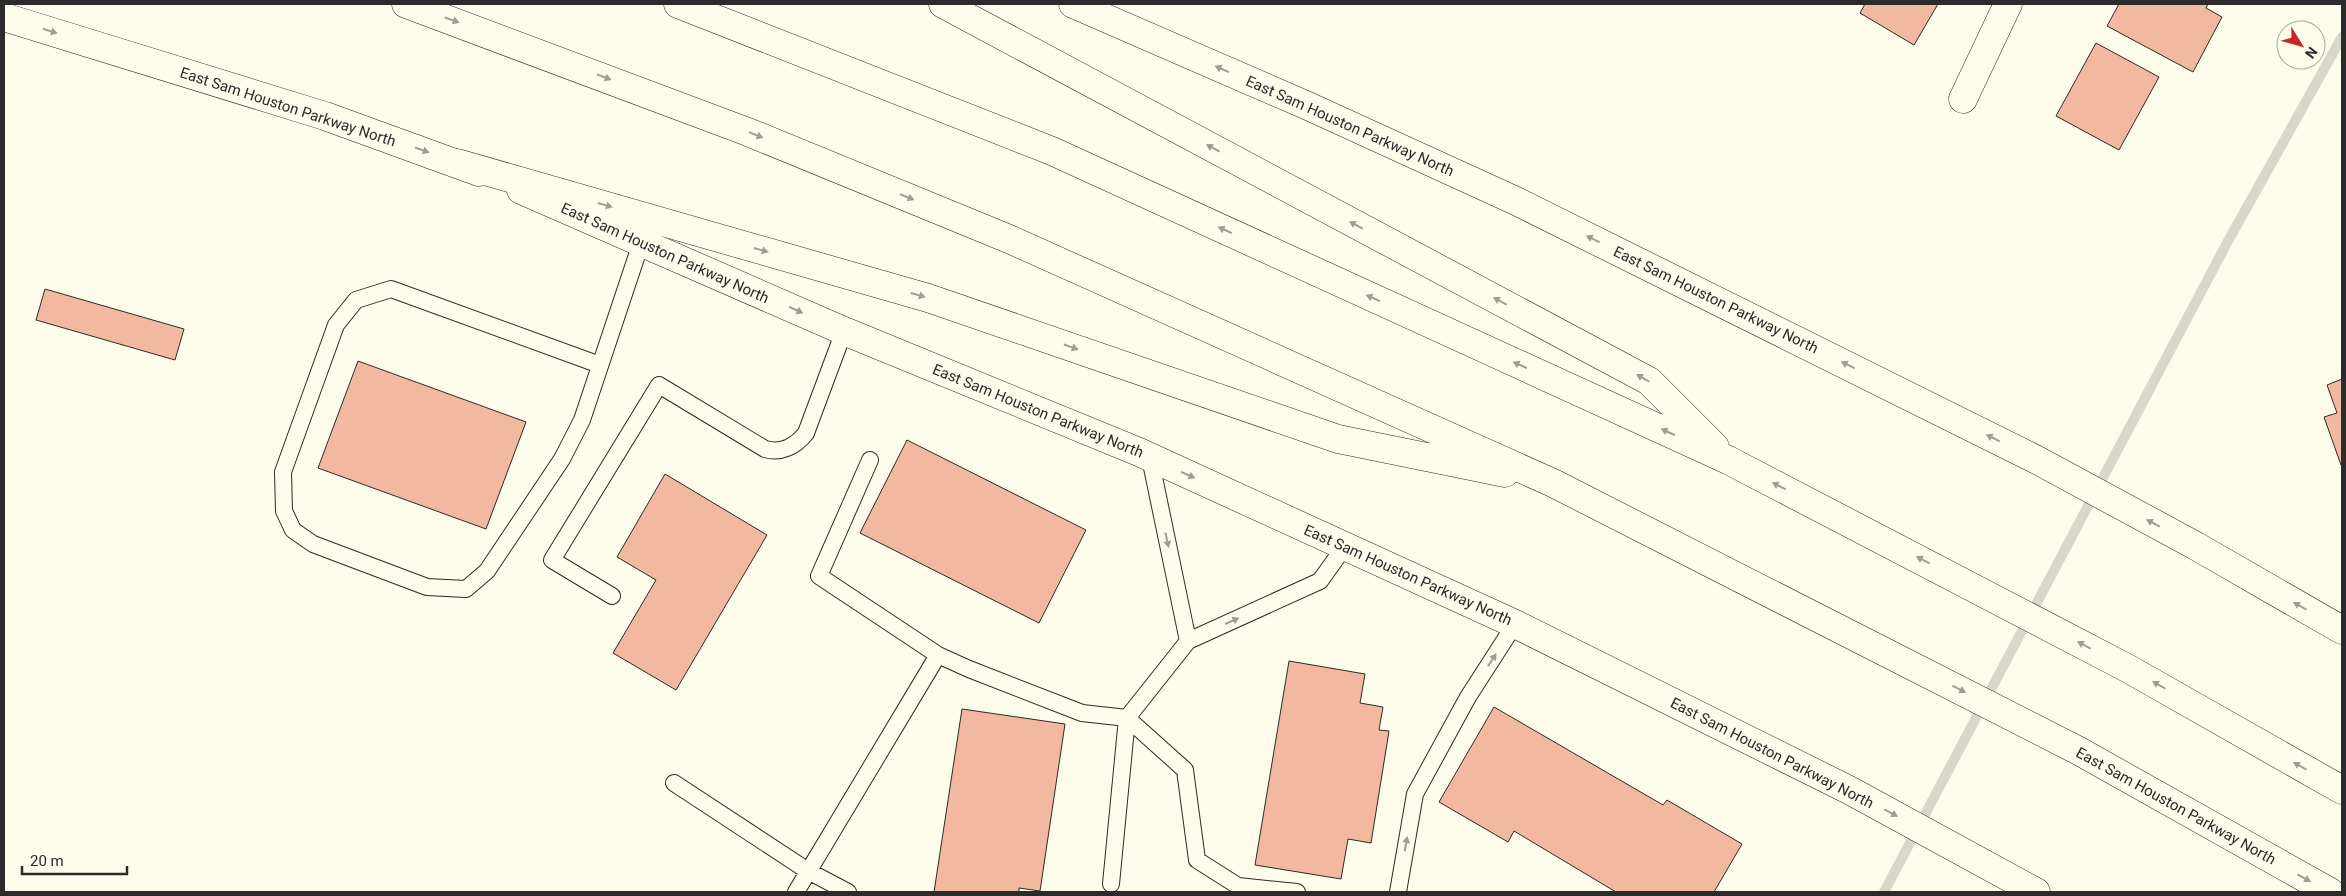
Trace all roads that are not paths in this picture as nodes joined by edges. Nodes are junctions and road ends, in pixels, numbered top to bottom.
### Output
1 (406, 4) edge
2 (678, 4) edge
3 (943, 4) edge
4 (1073, 4) edge
5 (2008, 4) edge
6 (4, 17) edge
7 (1963, 98) dead end
8 (458, 163) junction
9 (641, 243) junction
10 (844, 331) junction
11 (600, 365) junction
12 (1150, 458) junction
13 (870, 460) dead end
14 (1728, 460) junction
15 (1554, 483) junction
16 (1345, 546) junction
17 (612, 596) dead end
18 (1515, 624) junction
19 (2342, 630) edge
20 (1188, 641) junction
21 (938, 655) junction
22 (1127, 718) junction
23 (674, 784) dead end
24 (2342, 790) edge
25 (808, 871) junction
26 (1112, 884) dead end
27 (796, 892) edge
28 (848, 892) edge
29 (1297, 892) edge
30 (1398, 892) edge
31 (2036, 892) edge
32 (2330, 892) edge

1 -> 15 main road, East Sam Houston Parkway North
14 -> 2 main road
14 -> 3 main road
19 -> 4 main road, East Sam Houston Parkway North
5 - 7 main road
6 -> 8 main road, East Sam Houston Parkway North
8 - 9 main road, East Sam Houston Parkway North
8 -> 15 main road
9 -> 10 main road, East Sam Houston Parkway North
9 - 11 lane
10 - 12 main road, East Sam Houston Parkway North
10 - 17 lane
11 - 11 lane
12 -> 16 main road, East Sam Houston Parkway North
12 -> 20 lane
13 - 21 lane
24 -> 14 main road
15 -> 32 main road, East Sam Houston Parkway North
16 - 18 main road, East Sam Houston Parkway North
20 -> 16 lane
30 -> 18 lane
18 -> 31 main road, East Sam Houston Parkway North
20 - 22 lane
21 - 22 lane
21 - 25 lane
22 - 26 lane
22 - 29 lane
23 - 25 lane
25 - 27 lane
25 - 28 lane

